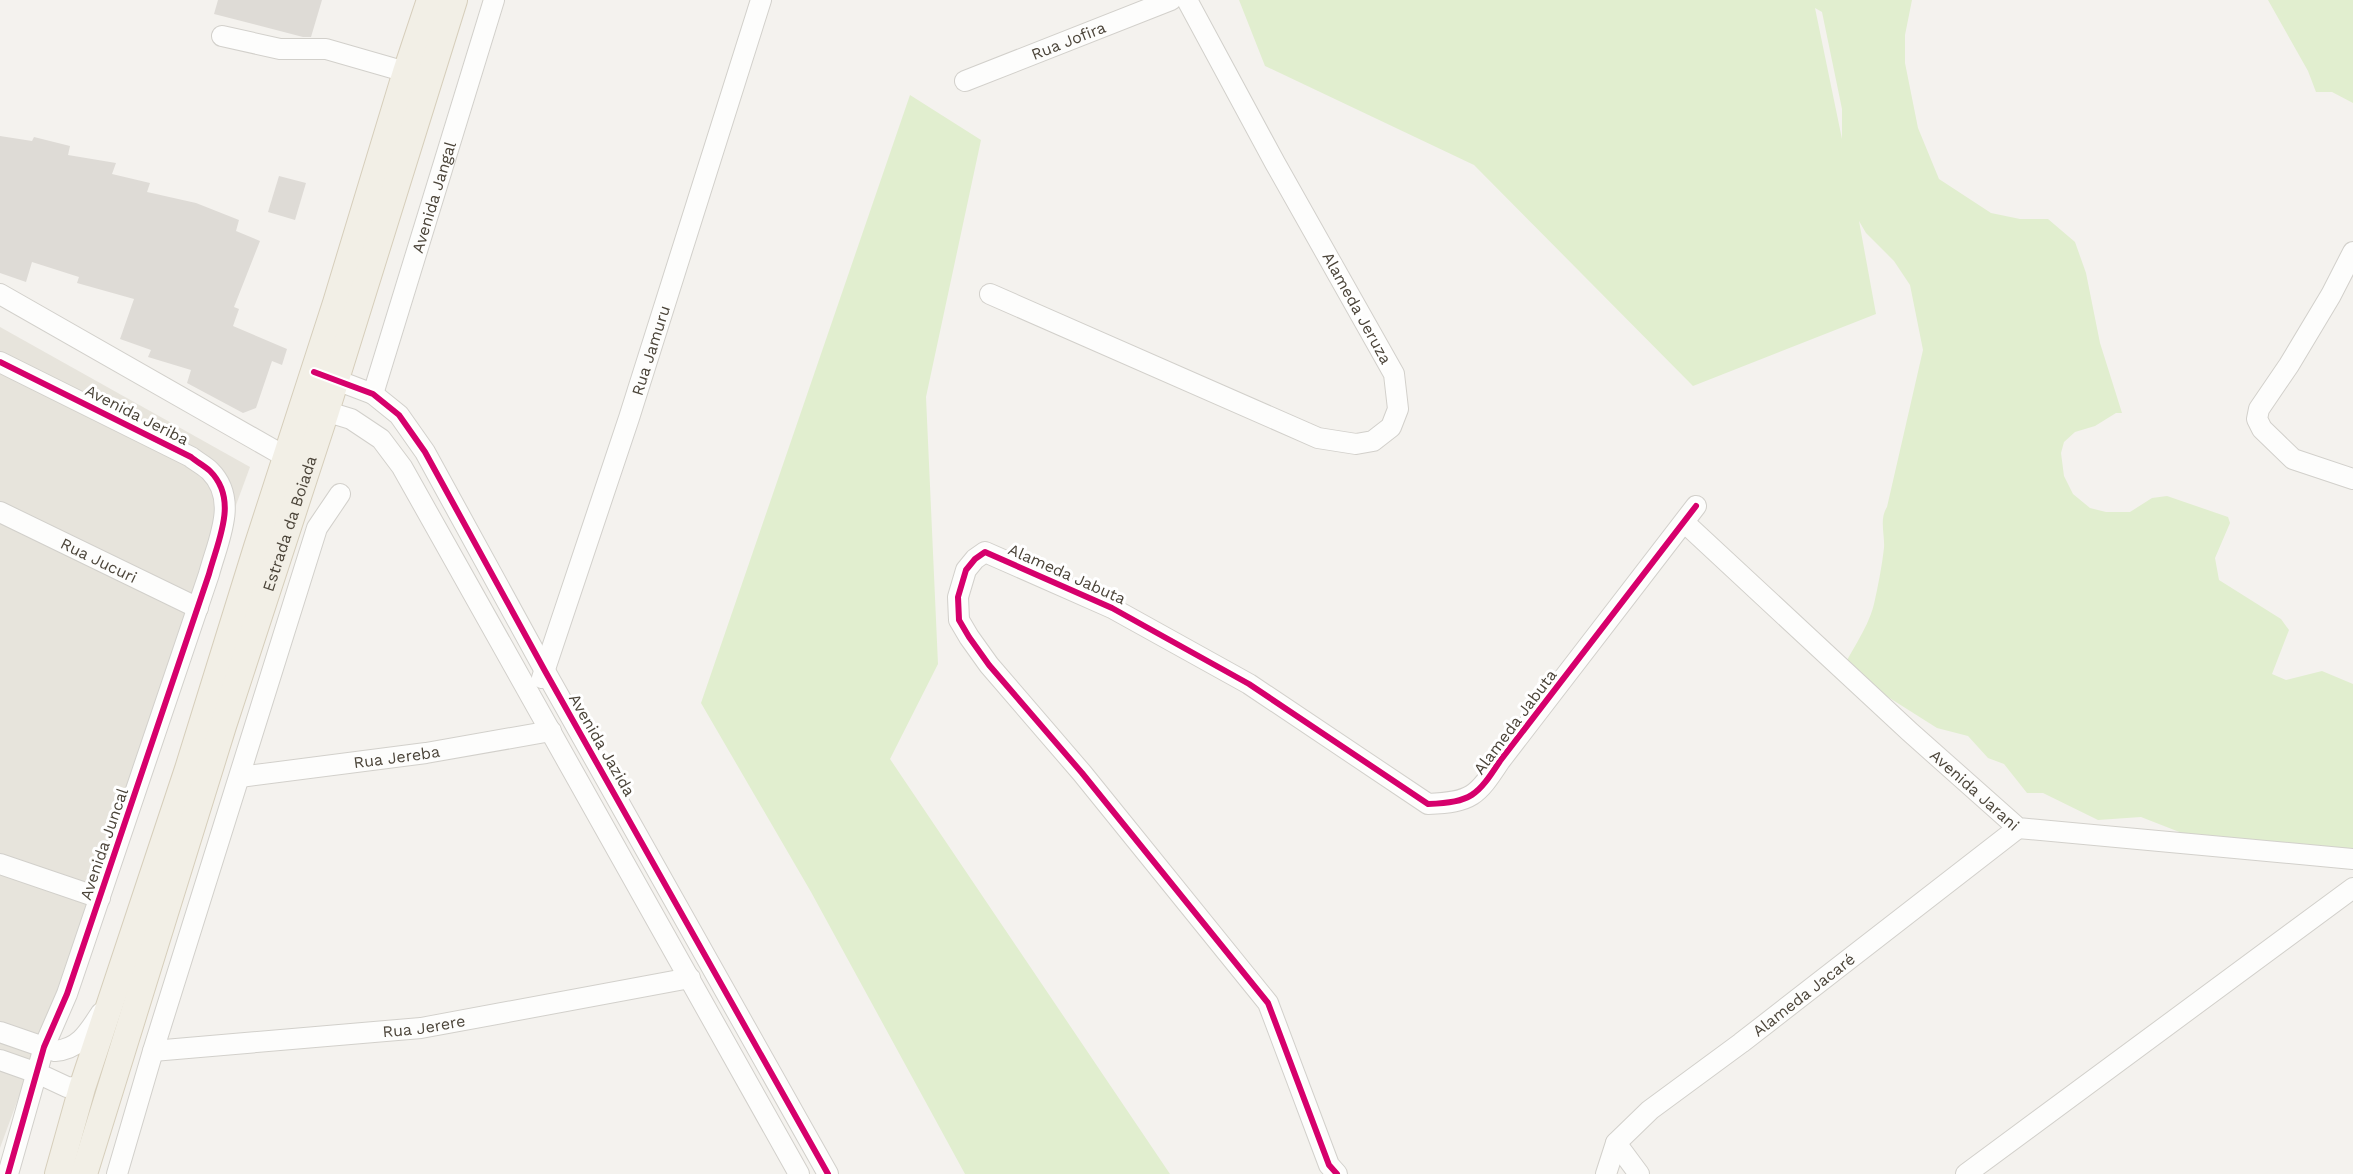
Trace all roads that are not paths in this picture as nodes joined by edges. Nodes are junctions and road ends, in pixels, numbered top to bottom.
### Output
1 (430, 0) edge
2 (454, 0) edge
3 (494, 0) edge
4 (761, 0) edge
5 (1171, 0) edge
6 (1187, 0) edge
7 (222, 36) dead end
8 (406, 72) junction
9 (965, 81) dead end
10 (2353, 252) edge
11 (0, 294) edge
12 (990, 294) dead end
13 (0, 362) edge
14 (325, 375) junction
15 (373, 394) junction
16 (315, 408) junction
17 (286, 457) junction
18 (2353, 479) edge
19 (340, 494) dead end
20 (1696, 506) dead end
21 (0, 512) edge
22 (225, 522) joint
23 (1685, 523) junction
24 (198, 608) junction
25 (545, 671) junction
26 (532, 699) junction
27 (551, 730) junction
28 (240, 777) junction
29 (2018, 828) junction
30 (2353, 859) edge
31 (0, 864) edge
32 (2353, 888) edge
33 (100, 898) junction
34 (713, 968) junction
35 (691, 978) junction
36 (111, 999) junction
37 (0, 1032) edge
38 (44, 1047) junction
39 (125, 1047) junction
40 (153, 1051) junction
41 (0, 1060) edge
42 (37, 1073) junction
43 (82, 1088) junction
44 (1616, 1143) junction
45 (8, 1174) edge
46 (58, 1174) edge
47 (84, 1174) edge
48 (117, 1174) edge
49 (799, 1174) edge
50 (828, 1174) edge
51 (1337, 1174) edge
52 (1606, 1174) edge
53 (1639, 1174) edge
54 (1966, 1174) edge

1 - 8 main road, Estrada da Boiada
2 - 14 main road, Estrada da Boiada
3 - 15 street, Avenida Jangal
4 - 25 street, Rua Jamuru
5 - 9 street, Rua Jofira
6 - 12 street, Alameda Jeruza
7 - 8 street
8 - 14 main road, Estrada da Boiada
10 - 18 street
11 - 17 street
13 - 22 street, Avenida Jeriba
14 - 15 street, Avenida Jazida
14 - 16 main road, Estrada da Boiada
15 - 25 street, Avenida Jazida
16 - 17 main road, Estrada da Boiada
16 - 26 street
16 - 39 main road, Estrada da Boiada
17 - 36 main road, Estrada da Boiada
19 - 28 street
20 - 23 street, Alameda Jabuta
21 - 24 street, Rua Jucuri
22 - 24 street, Avenida Juncal
23 - 29 street, Avenida Jarani
23 - 51 street, Alameda Jabuta
24 - 33 street, Avenida Juncal
25 - 26 street, Rua Jamuru
25 - 34 street, Avenida Jazida
26 - 27 street
27 - 28 street, Rua Jereba
27 - 35 street
28 - 40 street
29 - 30 street, Avenida Jarani
29 - 44 street, Alameda Jacaré
31 - 33 street
32 - 54 street
33 - 38 street, Avenida Juncal
34 - 35 street, Rua Jerere
34 - 50 street, Avenida Jazida
35 - 40 street, Rua Jerere
35 - 49 street
36 - 38 street
36 - 43 main road, Estrada da Boiada
37 - 38 street
38 - 42 street, Avenida Juncal
39 - 43 main road
39 - 47 main road
40 - 48 street
41 - 42 street
42 - 43 street
42 - 45 street, Avenida Juncal
43 - 46 main road, Estrada da Boiada
44 - 52 street, Alameda Jacaré
44 - 53 street

